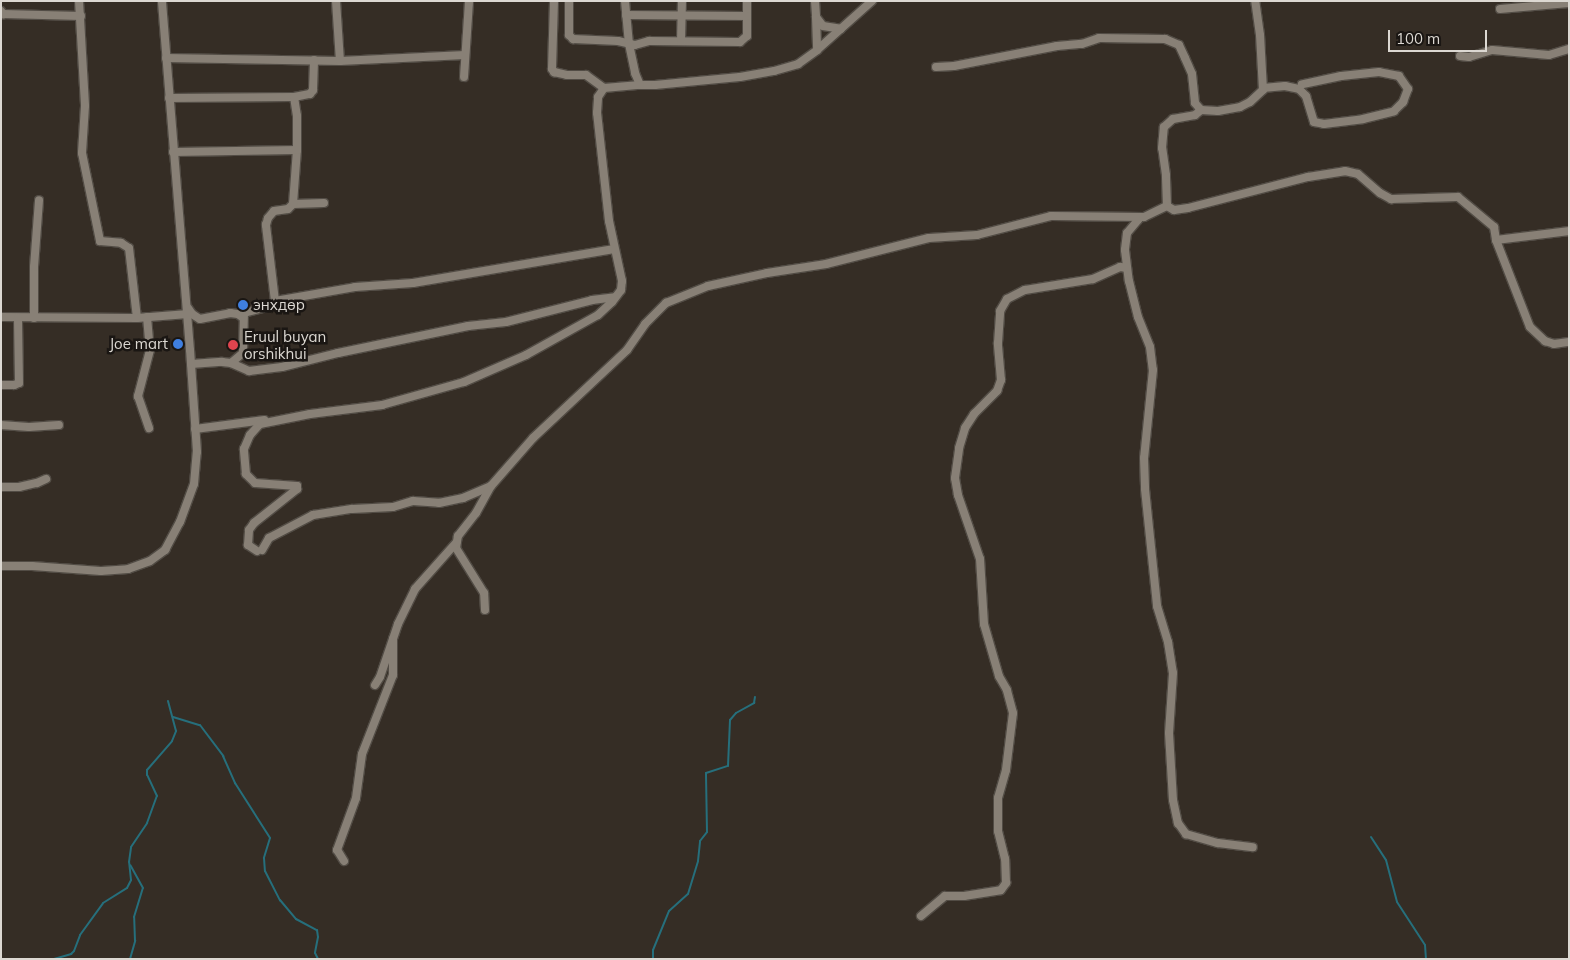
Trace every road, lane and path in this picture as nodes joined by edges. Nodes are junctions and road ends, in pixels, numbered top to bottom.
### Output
1 (79, 1) edge
2 (162, 1) edge
3 (336, 1) edge
4 (469, 1) edge
5 (554, 1) edge
6 (569, 1) edge
7 (625, 1) edge
8 (682, 1) edge
9 (747, 1) edge
10 (815, 1) edge
11 (872, 1) edge
12 (1255, 1) edge
13 (1569, 3) edge
14 (1500, 9) dead end
15 (1, 11) edge
16 (626, 15) junction
17 (682, 15) junction
18 (81, 16) junction
19 (747, 16) junction
20 (816, 17) junction
21 (842, 29) junction
22 (681, 41) junction
23 (629, 44) junction
24 (1569, 49) edge
25 (816, 50) junction
26 (465, 55) junction
27 (1460, 56) dead end
28 (166, 58) junction
29 (314, 60) junction
30 (340, 61) junction
31 (936, 67) dead end
32 (464, 77) dead end
33 (1302, 84) dead end
34 (640, 85) junction
35 (604, 88) junction
36 (1263, 88) junction
37 (294, 97) junction
38 (169, 98) junction
39 (1201, 110) junction
40 (297, 150) junction
41 (173, 152) junction
42 (38, 200) dead end
43 (293, 204) junction
44 (324, 204) dead end
45 (1167, 206) junction
46 (1139, 216) junction
47 (1569, 231) edge
48 (1496, 240) junction
49 (614, 249) junction
50 (1127, 268) junction
51 (615, 297) junction
52 (275, 301) junction
53 (187, 310) junction
54 (1, 317) edge
55 (148, 317) junction
56 (242, 317) junction
57 (18, 318) junction
58 (34, 318) junction
59 (137, 318) junction
60 (1569, 342) edge
61 (231, 363) junction
62 (191, 364) junction
63 (1, 385) edge
64 (433, 389) junction
65 (1, 424) edge
66 (59, 425) dead end
67 (149, 428) dead end
68 (195, 429) junction
69 (46, 479) dead end
70 (491, 486) junction
71 (1, 487) edge
72 (456, 543) junction
73 (1, 566) edge
74 (485, 610) dead end
75 (393, 639) junction
76 (375, 685) dead end
77 (1254, 847) dead end
78 (344, 861) dead end
79 (921, 916) dead end

1 - 18 street
2 - 28 street
3 - 30 street
4 - 26 street
5 - 35 street
6 - 23 street
7 - 16 street
8 - 17 street
9 - 19 street
10 - 20 street
11 - 21 street
12 - 36 street
13 - 14 street
15 - 18 street
16 - 17 street
16 - 23 street
17 - 19 street
17 - 22 street
18 - 59 street
19 - 22 street
20 - 21 street
20 - 25 street
21 - 25 street
22 - 23 street
23 - 34 street
24 - 27 street
25 - 34 street
26 - 30 street
26 - 32 street
28 - 29 street
28 - 38 street
29 - 30 street
29 - 37 street
31 - 39 street
33 - 36 street
34 - 35 street
35 - 49 street
36 - 39 street
37 - 38 street
37 - 40 street
38 - 41 street
39 - 45 street
40 - 41 street
40 - 43 street
41 - 53 street
42 - 58 street
43 - 44 street
43 - 52 street
45 - 46 street
45 - 48 street
46 - 50 street
46 - 70 street
47 - 48 street
48 - 60 street
49 - 51 street
49 - 52 street
50 - 77 street
50 - 79 street
51 - 61 street
51 - 64 street
52 - 56 street
53 - 55 street
53 - 56 street
53 - 62 street
54 - 57 street
55 - 59 street
55 - 67 street
56 - 61 street
57 - 58 street
57 - 63 street
58 - 59 street
61 - 62 street
62 - 68 street
64 - 68 street
64 - 70 street
65 - 66 street
68 - 73 street
69 - 71 street
70 - 72 street
72 - 74 street
72 - 75 street
75 - 76 street
75 - 78 street

